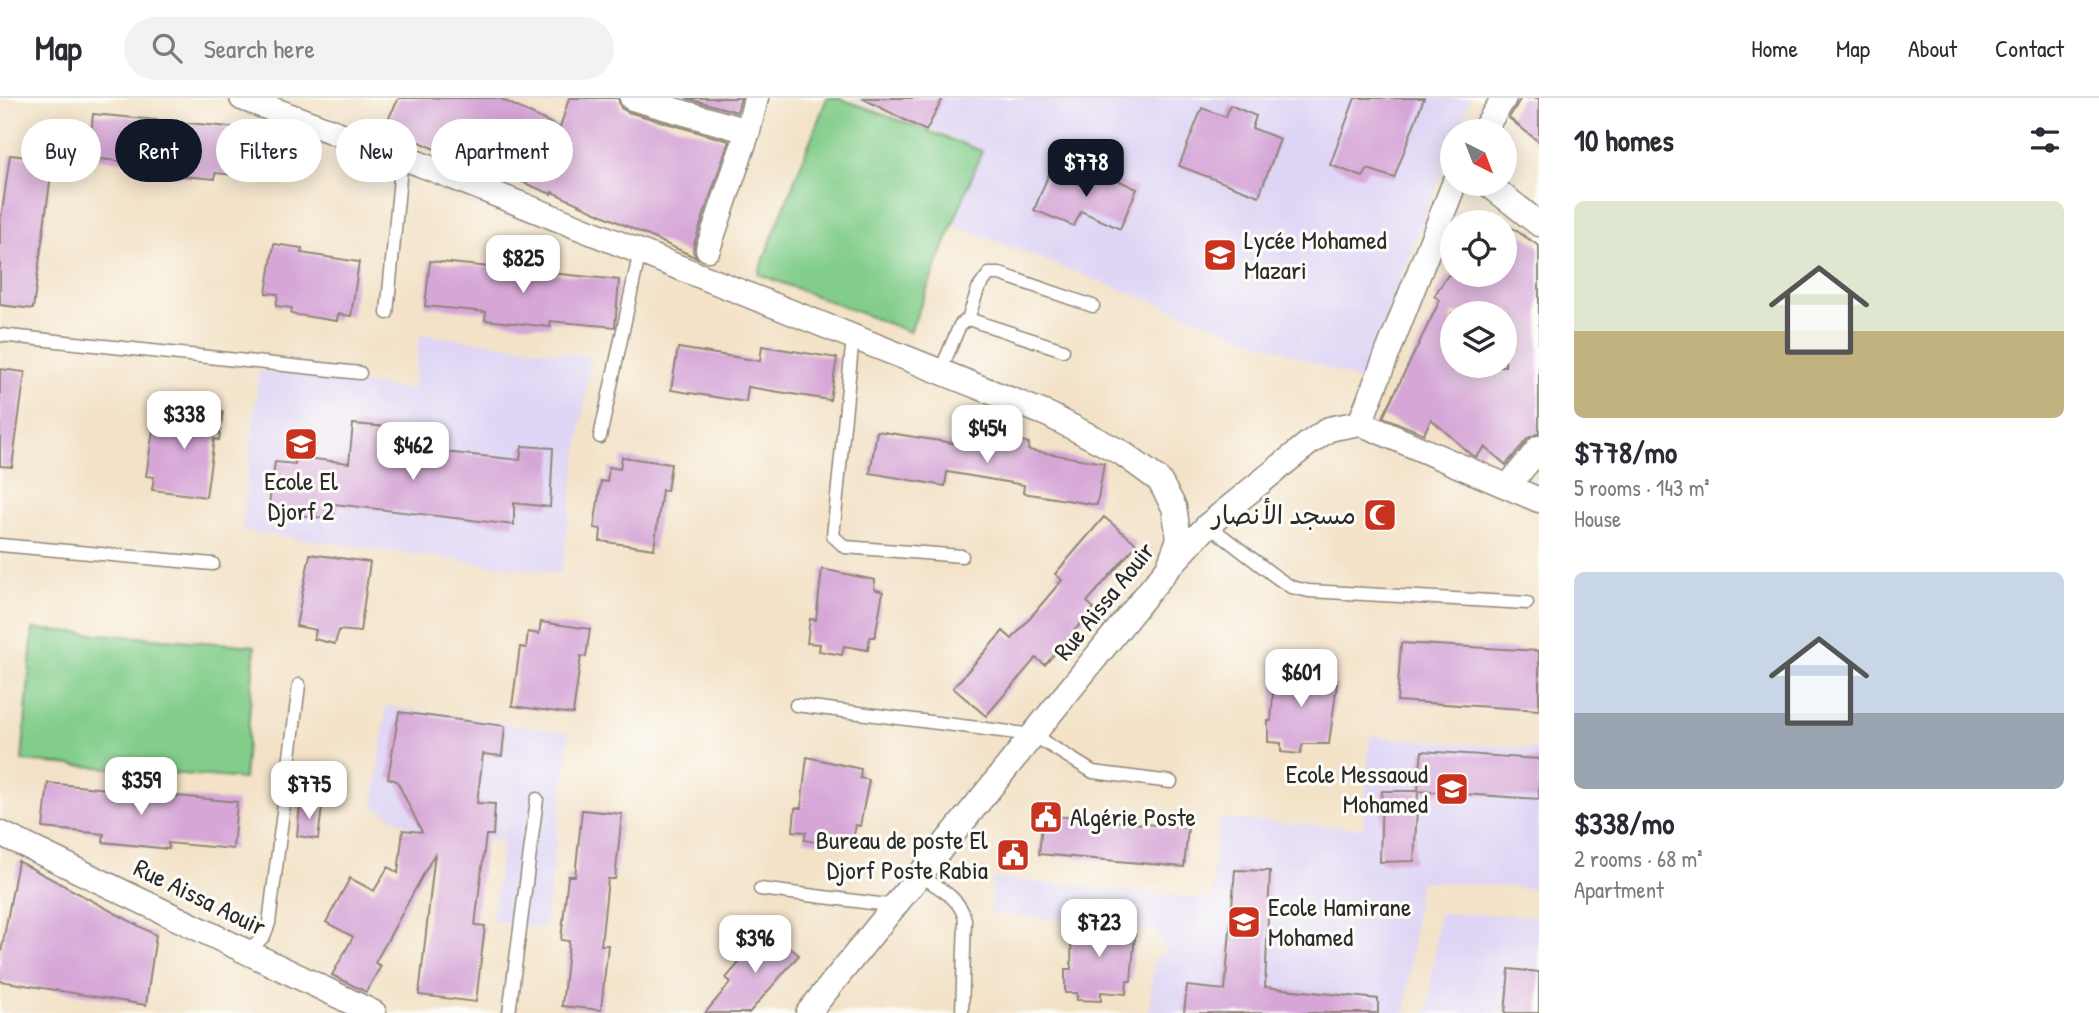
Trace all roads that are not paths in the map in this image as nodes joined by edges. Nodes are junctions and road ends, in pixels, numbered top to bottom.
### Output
1 (242, 98) edge
2 (632, 98) edge
3 (756, 98) edge
4 (1504, 98) edge
5 (1491, 119) edge
6 (748, 131) junction
7 (336, 133) edge
8 (417, 163) edge
9 (400, 182) edge
10 (1449, 196) edge
11 (1504, 196) edge
12 (1538, 222) edge
13 (708, 249) dead end
14 (640, 251) junction
15 (1093, 306) dead end
16 (387, 313) dead end
17 (968, 319) junction
18 (0, 335) edge
19 (853, 337) junction
20 (1063, 350) dead end
21 (940, 372) junction
22 (360, 373) dead end
23 (1360, 423) junction
24 (600, 437) dead end
25 (1539, 448) edge
26 (1509, 485) junction
27 (1539, 500) edge
28 (1208, 525) junction
29 (0, 545) edge
30 (962, 556) dead end
31 (213, 564) dead end
32 (1168, 568) junction
33 (1527, 603) dead end
34 (299, 685) dead end
35 (796, 705) dead end
36 (1033, 735) junction
37 (1171, 782) dead end
38 (537, 799) dead end
39 (0, 833) edge
40 (921, 876) junction
41 (760, 889) dead end
42 (897, 906) junction
43 (247, 953) junction
44 (374, 1013) edge
45 (509, 1013) edge
46 (808, 1013) edge
47 (962, 1013) edge

1 - 7 street
2 - 6 street
3 - 6 street
4 - 5 street
6 - 13 street
8 - 14 street
9 - 16 lane
10 - 23 street
11 - 12 street
14 - 19 street
14 - 24 lane
15 - 17 lane
17 - 20 lane
17 - 21 lane
18 - 22 lane
19 - 21 street
19 - 30 lane
21 - 32 street
23 - 26 street
23 - 28 street, Rue Aissa Aouir
25 - 26 street
26 - 27 street
28 - 32 street, Rue Aissa Aouir
28 - 33 lane
29 - 31 lane
32 - 36 street, Rue Aissa Aouir
34 - 43 lane
35 - 36 lane
36 - 37 lane
36 - 40 street, Rue Aissa Aouir
38 - 45 lane
39 - 43 street, Rue Aissa Aouir
40 - 42 street, Rue Aissa Aouir
40 - 47 lane
41 - 42 lane
42 - 46 street, Rue Aissa Aouir
43 - 44 street, Rue Aissa Aouir

